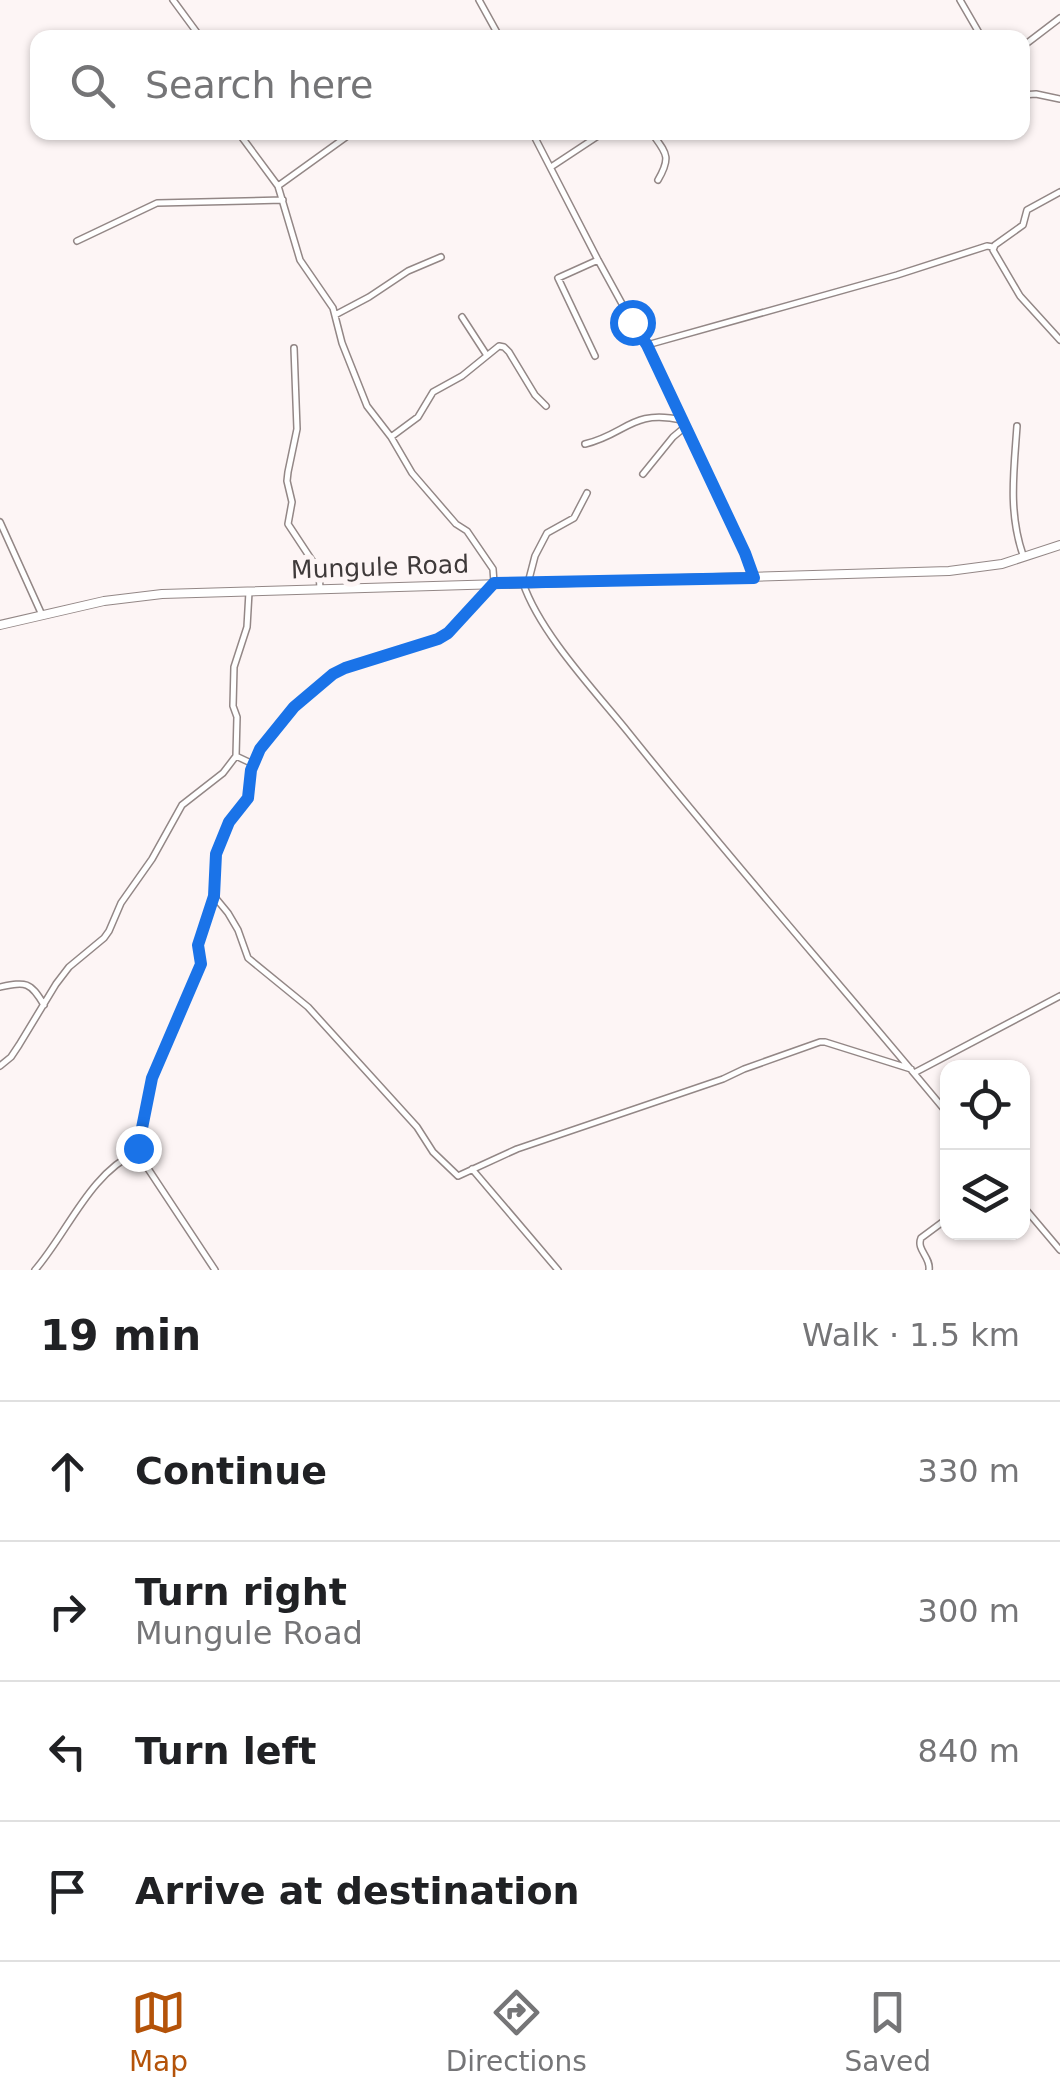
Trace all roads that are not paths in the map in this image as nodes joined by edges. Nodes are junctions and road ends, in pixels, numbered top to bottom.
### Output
1 (173, 0) edge
2 (479, 0) edge
3 (960, 0) edge
4 (1060, 18) edge
5 (195, 30) edge
6 (496, 30) edge
7 (977, 30) edge
8 (1030, 41) edge
9 (1030, 94) edge
10 (1060, 99) edge
11 (244, 140) edge
12 (341, 140) edge
13 (536, 140) edge
14 (592, 140) edge
15 (656, 140) edge
16 (551, 167) junction
17 (658, 180) dead end
18 (278, 186) junction
19 (1060, 192) edge
20 (283, 200) junction
21 (77, 241) dead end
22 (994, 247) junction
23 (441, 256) dead end
24 (598, 260) junction
25 (334, 314) junction
26 (462, 317) dead end
27 (1060, 340) edge
28 (647, 345) junction
29 (294, 348) dead end
30 (486, 354) junction
31 (595, 356) dead end
32 (546, 406) dead end
33 (683, 423) junction
34 (1017, 426) dead end
35 (390, 437) junction
36 (585, 444) dead end
37 (643, 474) dead end
38 (586, 493) dead end
39 (0, 522) edge
40 (1060, 545) edge
41 (1024, 558) junction
42 (754, 578) junction
43 (494, 583) junction
44 (525, 583) junction
45 (320, 590) junction
46 (249, 592) junction
47 (42, 615) junction
48 (0, 625) edge
49 (236, 756) junction
50 (253, 764) junction
51 (214, 896) junction
52 (0, 987) edge
53 (1060, 996) edge
54 (44, 1005) junction
55 (0, 1066) edge
56 (912, 1071) junction
57 (940, 1104) edge
58 (136, 1152) junction
59 (472, 1169) junction
60 (1030, 1214) edge
61 (940, 1224) edge
62 (1060, 1250) edge
63 (36, 1270) edge
64 (214, 1270) edge
65 (558, 1270) edge
66 (930, 1270) edge

1 - 5 street
2 - 6 street
3 - 7 street
4 - 8 street
9 - 10 street
11 - 18 street
12 - 18 street
13 - 16 street
14 - 16 street
15 - 17 street
16 - 24 street
18 - 20 street
19 - 22 street
20 - 21 street
20 - 25 street
22 - 27 street
22 - 28 street
23 - 25 street
24 - 28 street
24 - 31 street
25 - 35 street
26 - 30 street
28 - 33 street
29 - 45 street
30 - 32 street
30 - 35 street
33 - 36 street
33 - 37 street
33 - 42 street
34 - 41 street
35 - 43 street
38 - 44 street
39 - 47 street
40 - 41 street, Mungule Road
41 - 42 street, Mungule Road
42 - 44 street, Mungule Road
43 - 44 street, Mungule Road
43 - 45 street, Mungule Road
43 - 50 street
44 - 56 street
45 - 46 street, Mungule Road
46 - 47 street, Mungule Road
46 - 49 street
47 - 48 street, Mungule Road
49 - 50 street
49 - 54 street
50 - 51 street
51 - 58 street
51 - 59 street
52 - 54 street
53 - 56 street
54 - 55 street
56 - 57 street
56 - 59 street
58 - 63 street
58 - 64 street
59 - 65 street
60 - 62 street
61 - 66 street

